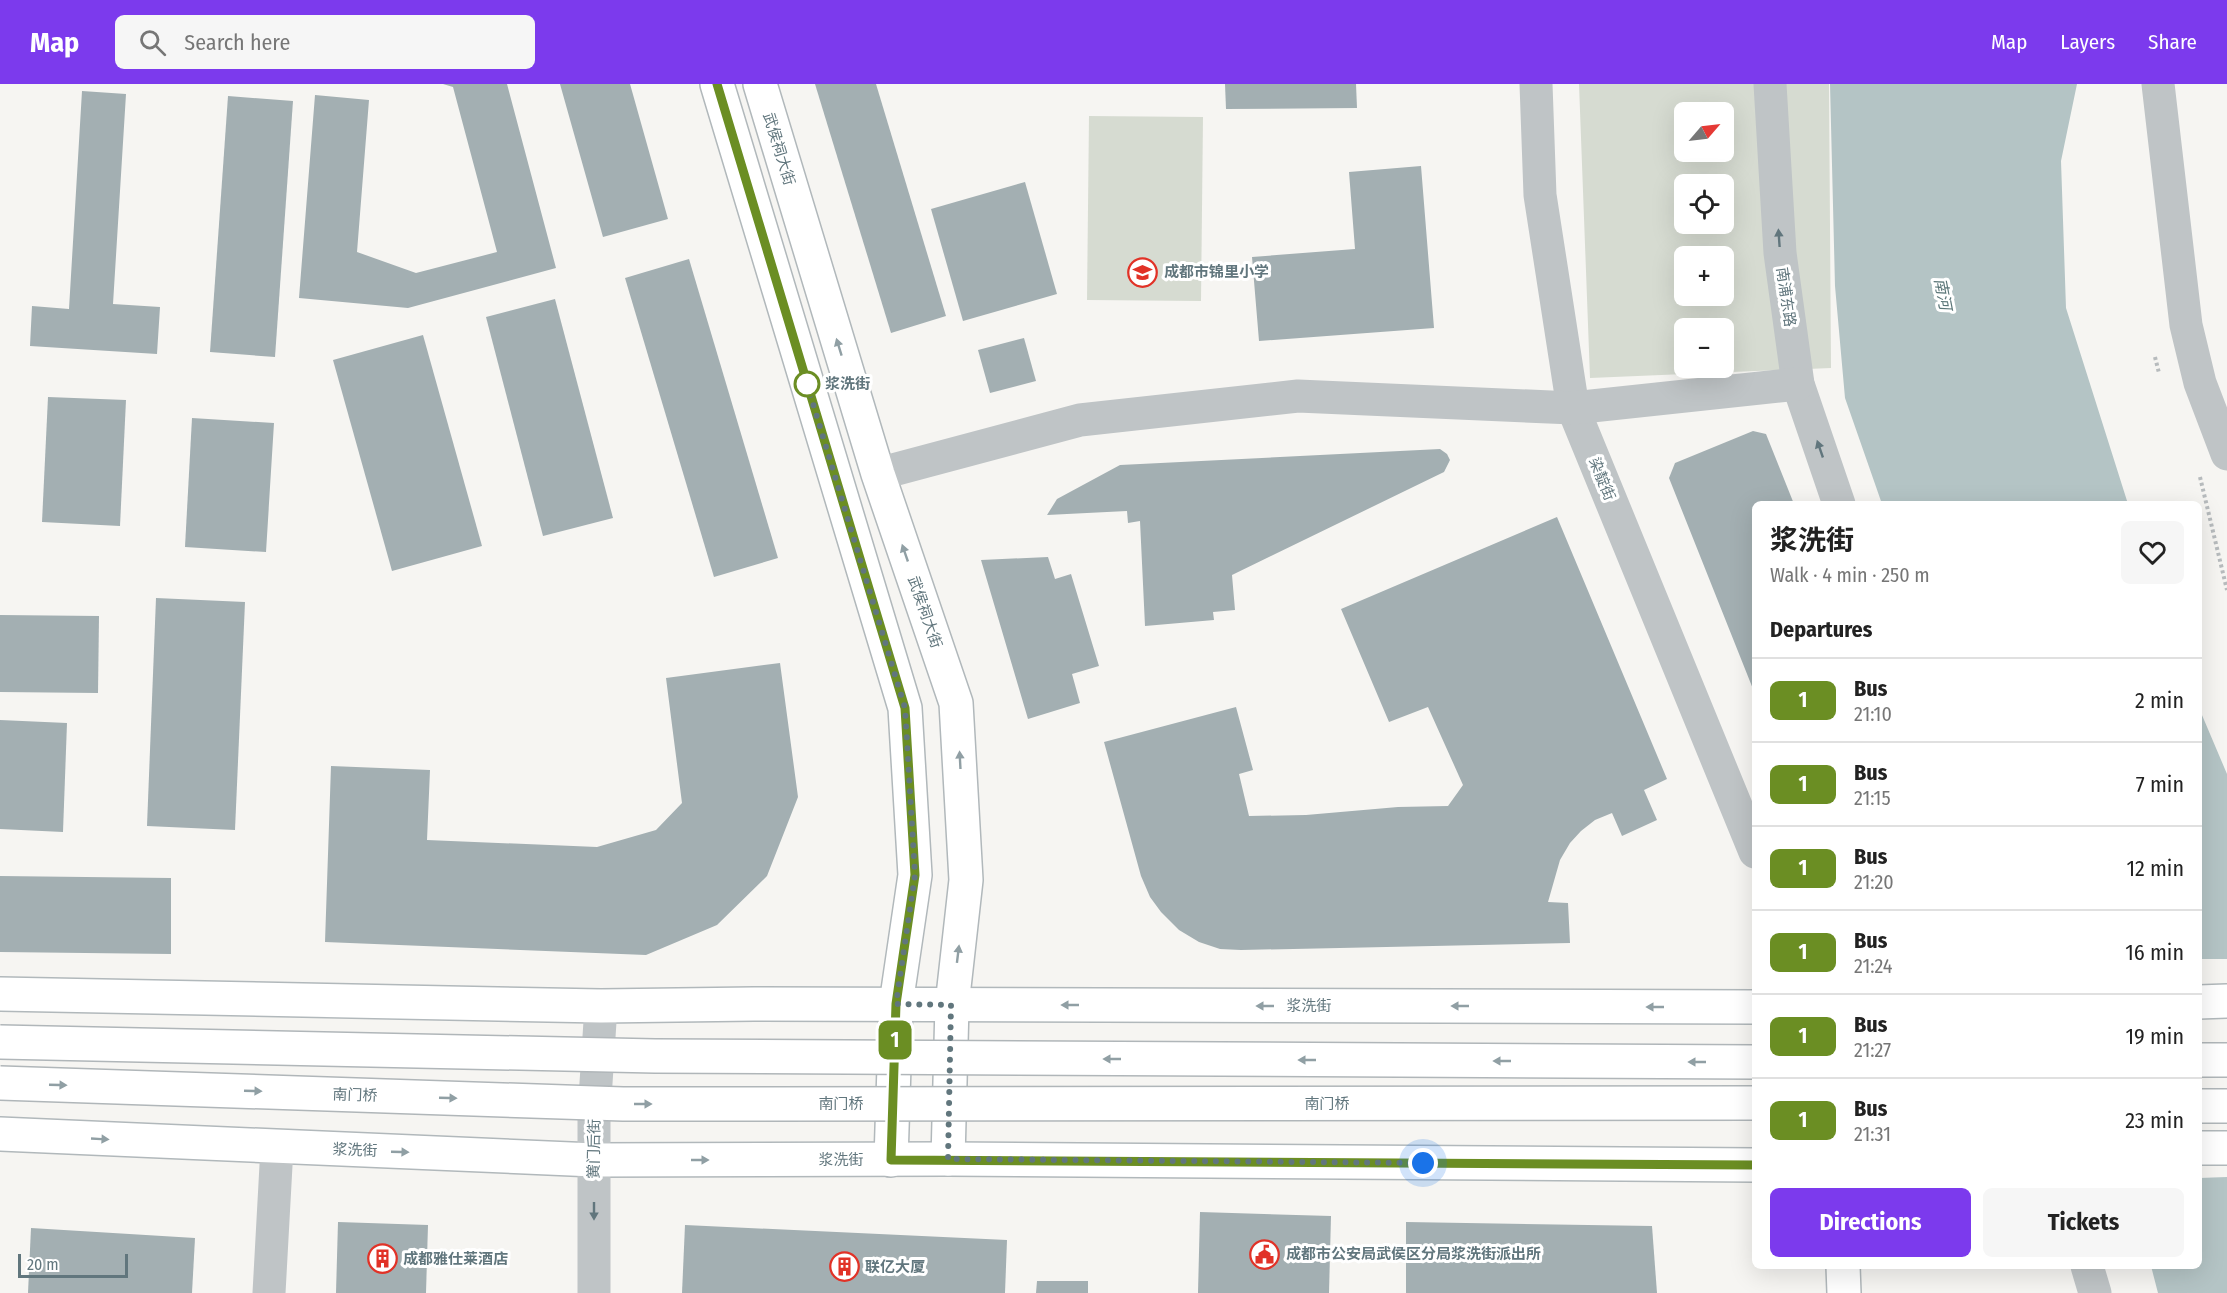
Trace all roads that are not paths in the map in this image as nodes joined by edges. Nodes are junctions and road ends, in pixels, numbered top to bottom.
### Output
1 (717, 84) edge
2 (760, 84) edge
3 (1536, 84) edge
4 (1770, 84) edge
5 (2158, 84) edge
6 (1798, 384) junction
7 (1573, 408) junction
8 (2227, 454) edge
9 (878, 474) junction
10 (1838, 501) edge
11 (1752, 845) edge
12 (0, 994) edge
13 (2227, 1001) edge
14 (2202, 1002) edge
15 (896, 1004) junction
16 (951, 1005) junction
17 (601, 1006) junction
18 (1752, 1007) edge
19 (0, 1042) edge
20 (2202, 1060) edge
21 (2227, 1060) edge
22 (1752, 1062) edge
23 (0, 1083) edge
24 (1752, 1103) edge
25 (2202, 1106) edge
26 (2227, 1106) edge
27 (0, 1134) edge
28 (277, 1147) junction
29 (2202, 1149) edge
30 (2227, 1149) edge
31 (948, 1159) junction
32 (594, 1160) junction
33 (891, 1160) junction
34 (1752, 1165) edge
35 (1844, 1269) edge
36 (2088, 1269) edge
37 (269, 1293) edge
38 (594, 1293) edge
39 (1844, 1293) edge
40 (2095, 1293) edge

1 - 15 main road
9 -> 2 main road, 武侯祠大街
3 - 7 street, 染靛街
6 -> 4 street, 南浦东路
5 - 8 street
6 - 7 street
10 -> 6 street, 南浦东路
7 - 9 street
7 - 11 street, 染靛街
16 -> 9 main road, 武侯祠大街
12 - 17 main road, 浆洗街
13 - 14 main road
15 - 16 main road, 浆洗街
15 - 17 main road, 浆洗街
15 - 33 main road
18 -> 16 main road, 浆洗街
16 - 31 main road, 武侯祠大街
17 - 32 street, 黉门后街
22 -> 19 main road, bridge
20 - 21 main road
23 -> 24 main road, 南门桥, bridge
25 - 26 main road
27 -> 28 main road, 浆洗街
28 -> 32 main road, 浆洗街
28 - 37 street
29 - 30 main road
31 - 33 main road, 浆洗街
31 - 34 main road, 浆洗街
32 -> 33 main road, 浆洗街
32 -> 38 street, 黉门后街
35 - 39 main road
36 - 40 street

